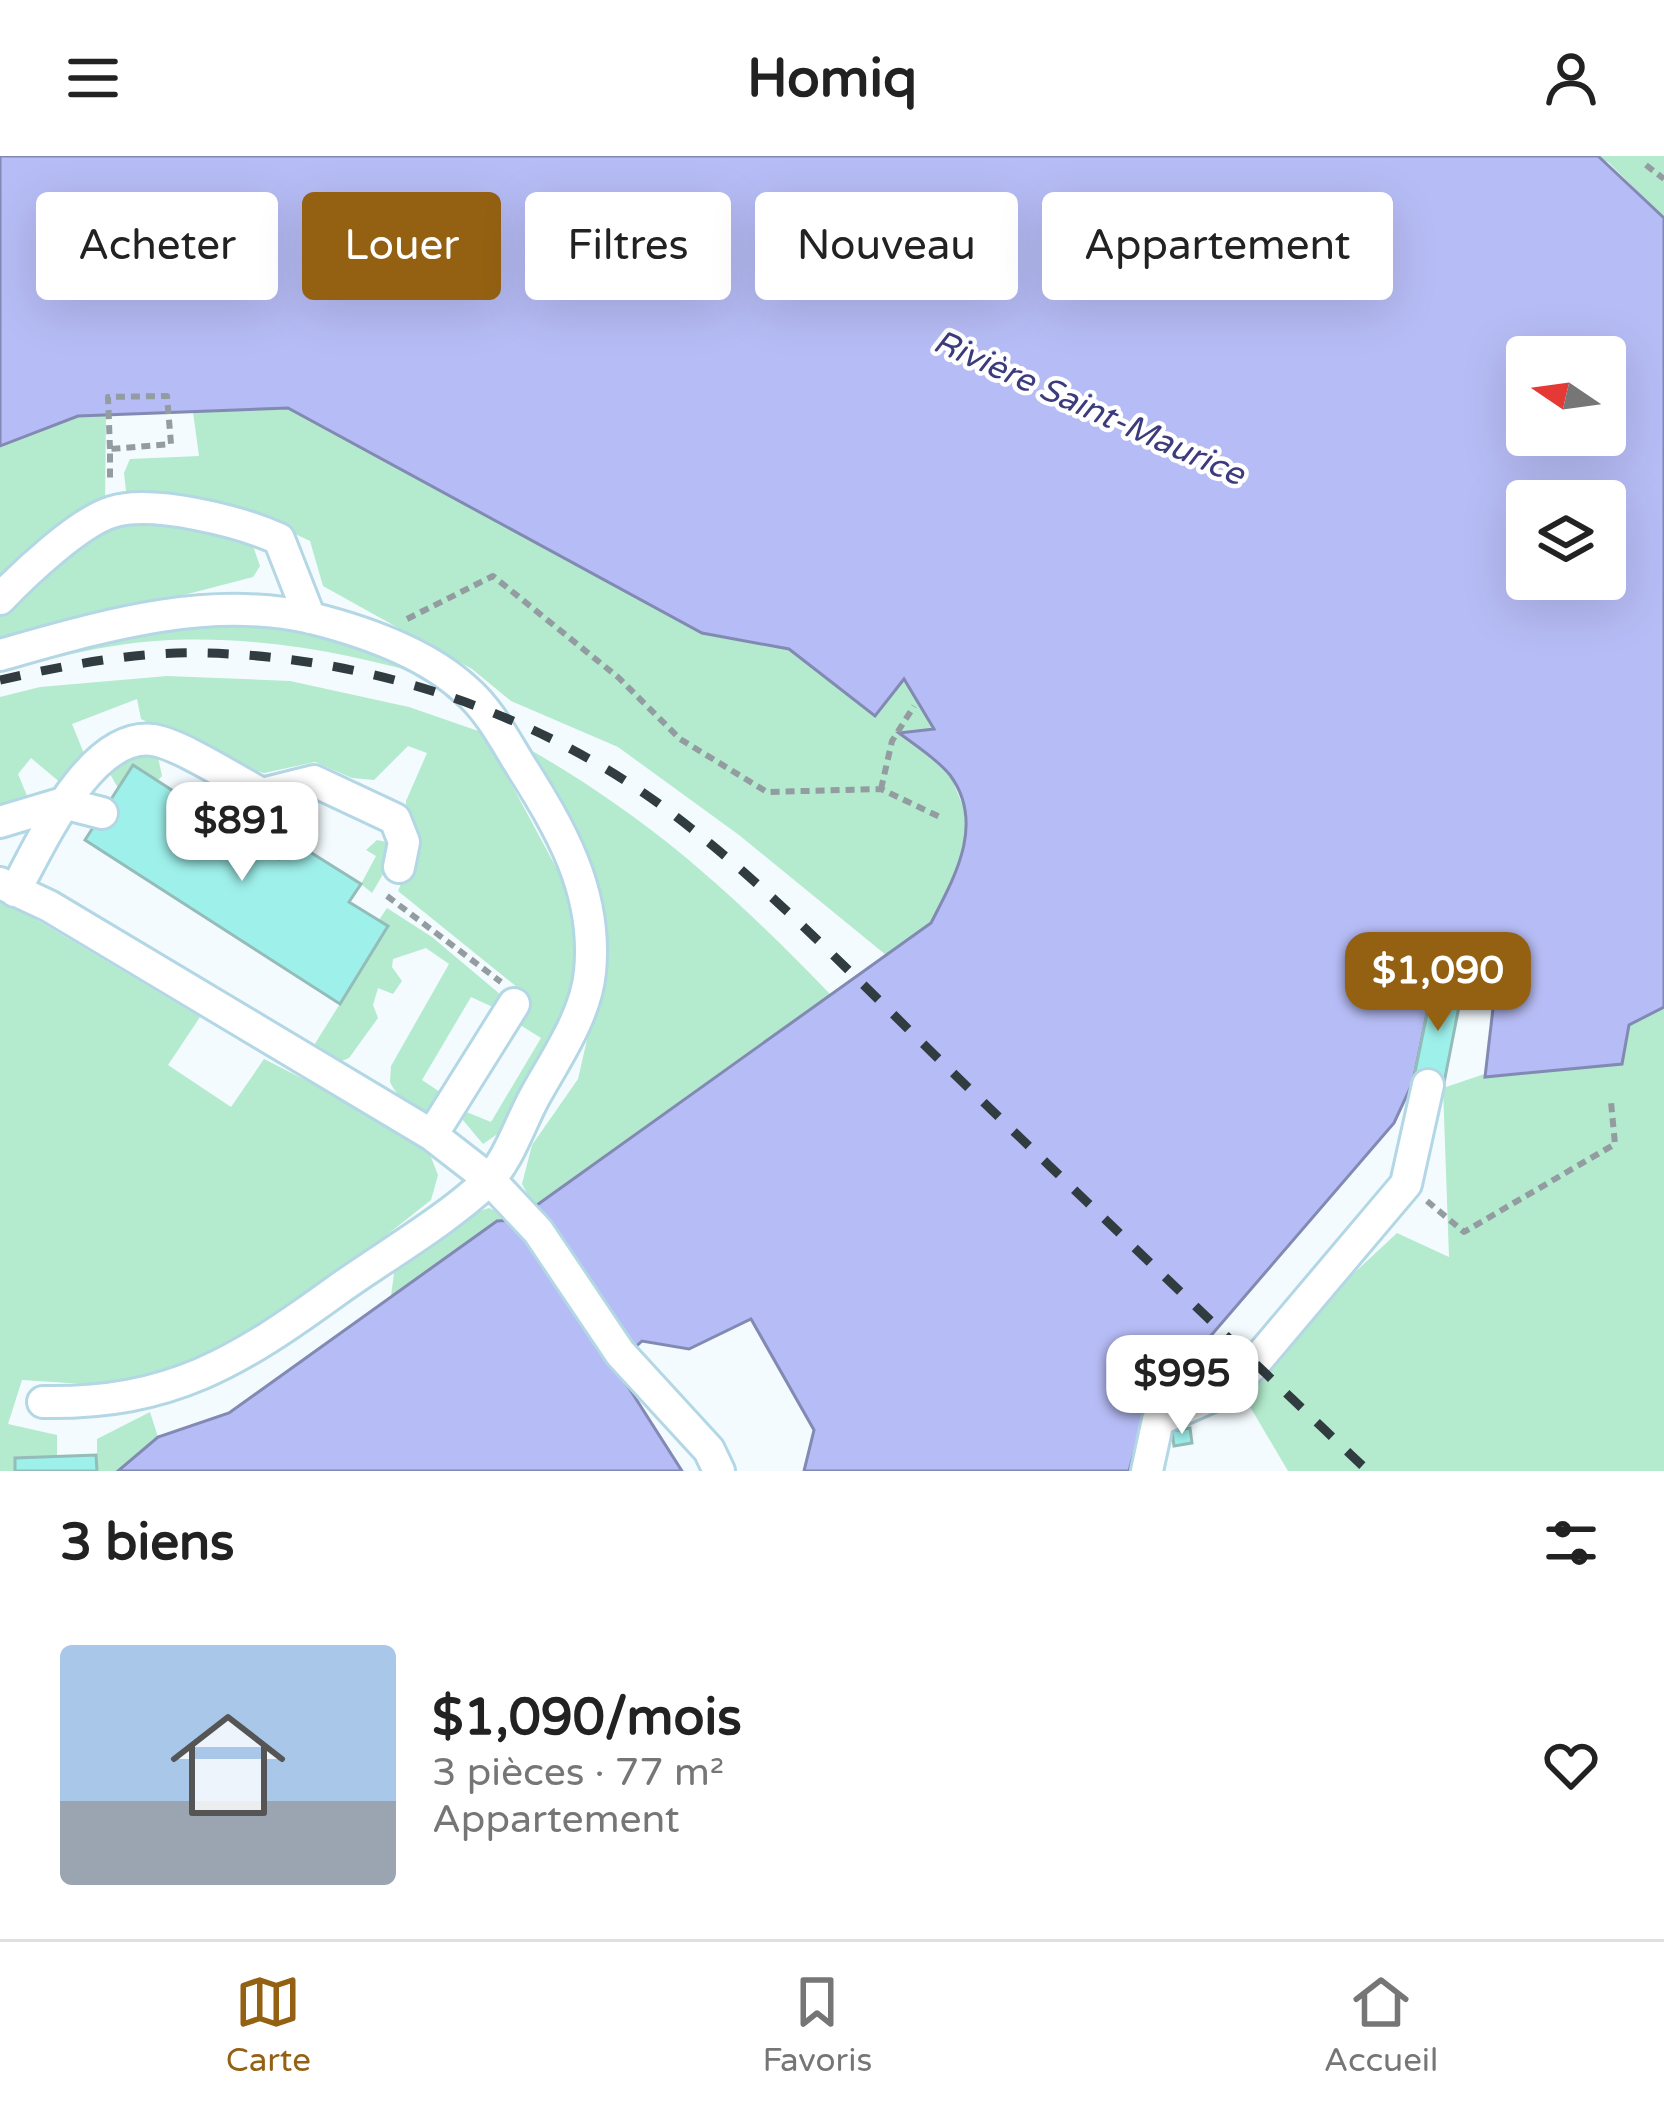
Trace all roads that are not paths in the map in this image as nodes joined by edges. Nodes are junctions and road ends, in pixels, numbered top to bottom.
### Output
1 (0, 598) edge
2 (310, 618) junction
3 (0, 655) edge
4 (63, 803) junction
5 (103, 813) dead end
6 (0, 822) edge
7 (399, 867) road end
8 (8, 887) edge
9 (514, 1004) road end
10 (1428, 1085) dead end
11 (432, 1135) junction
12 (490, 1180) junction
13 (44, 1402) dead end
14 (719, 1471) edge
15 (1147, 1471) edge

1 - 2 lane
2 - 3 lane
2 - 12 lane
4 - 5 lane
4 - 6 lane
4 - 7 lane
4 - 8 lane
8 - 11 lane
9 - 11 lane
10 - 15 lane
11 - 12 lane
12 - 13 lane
12 - 14 lane

